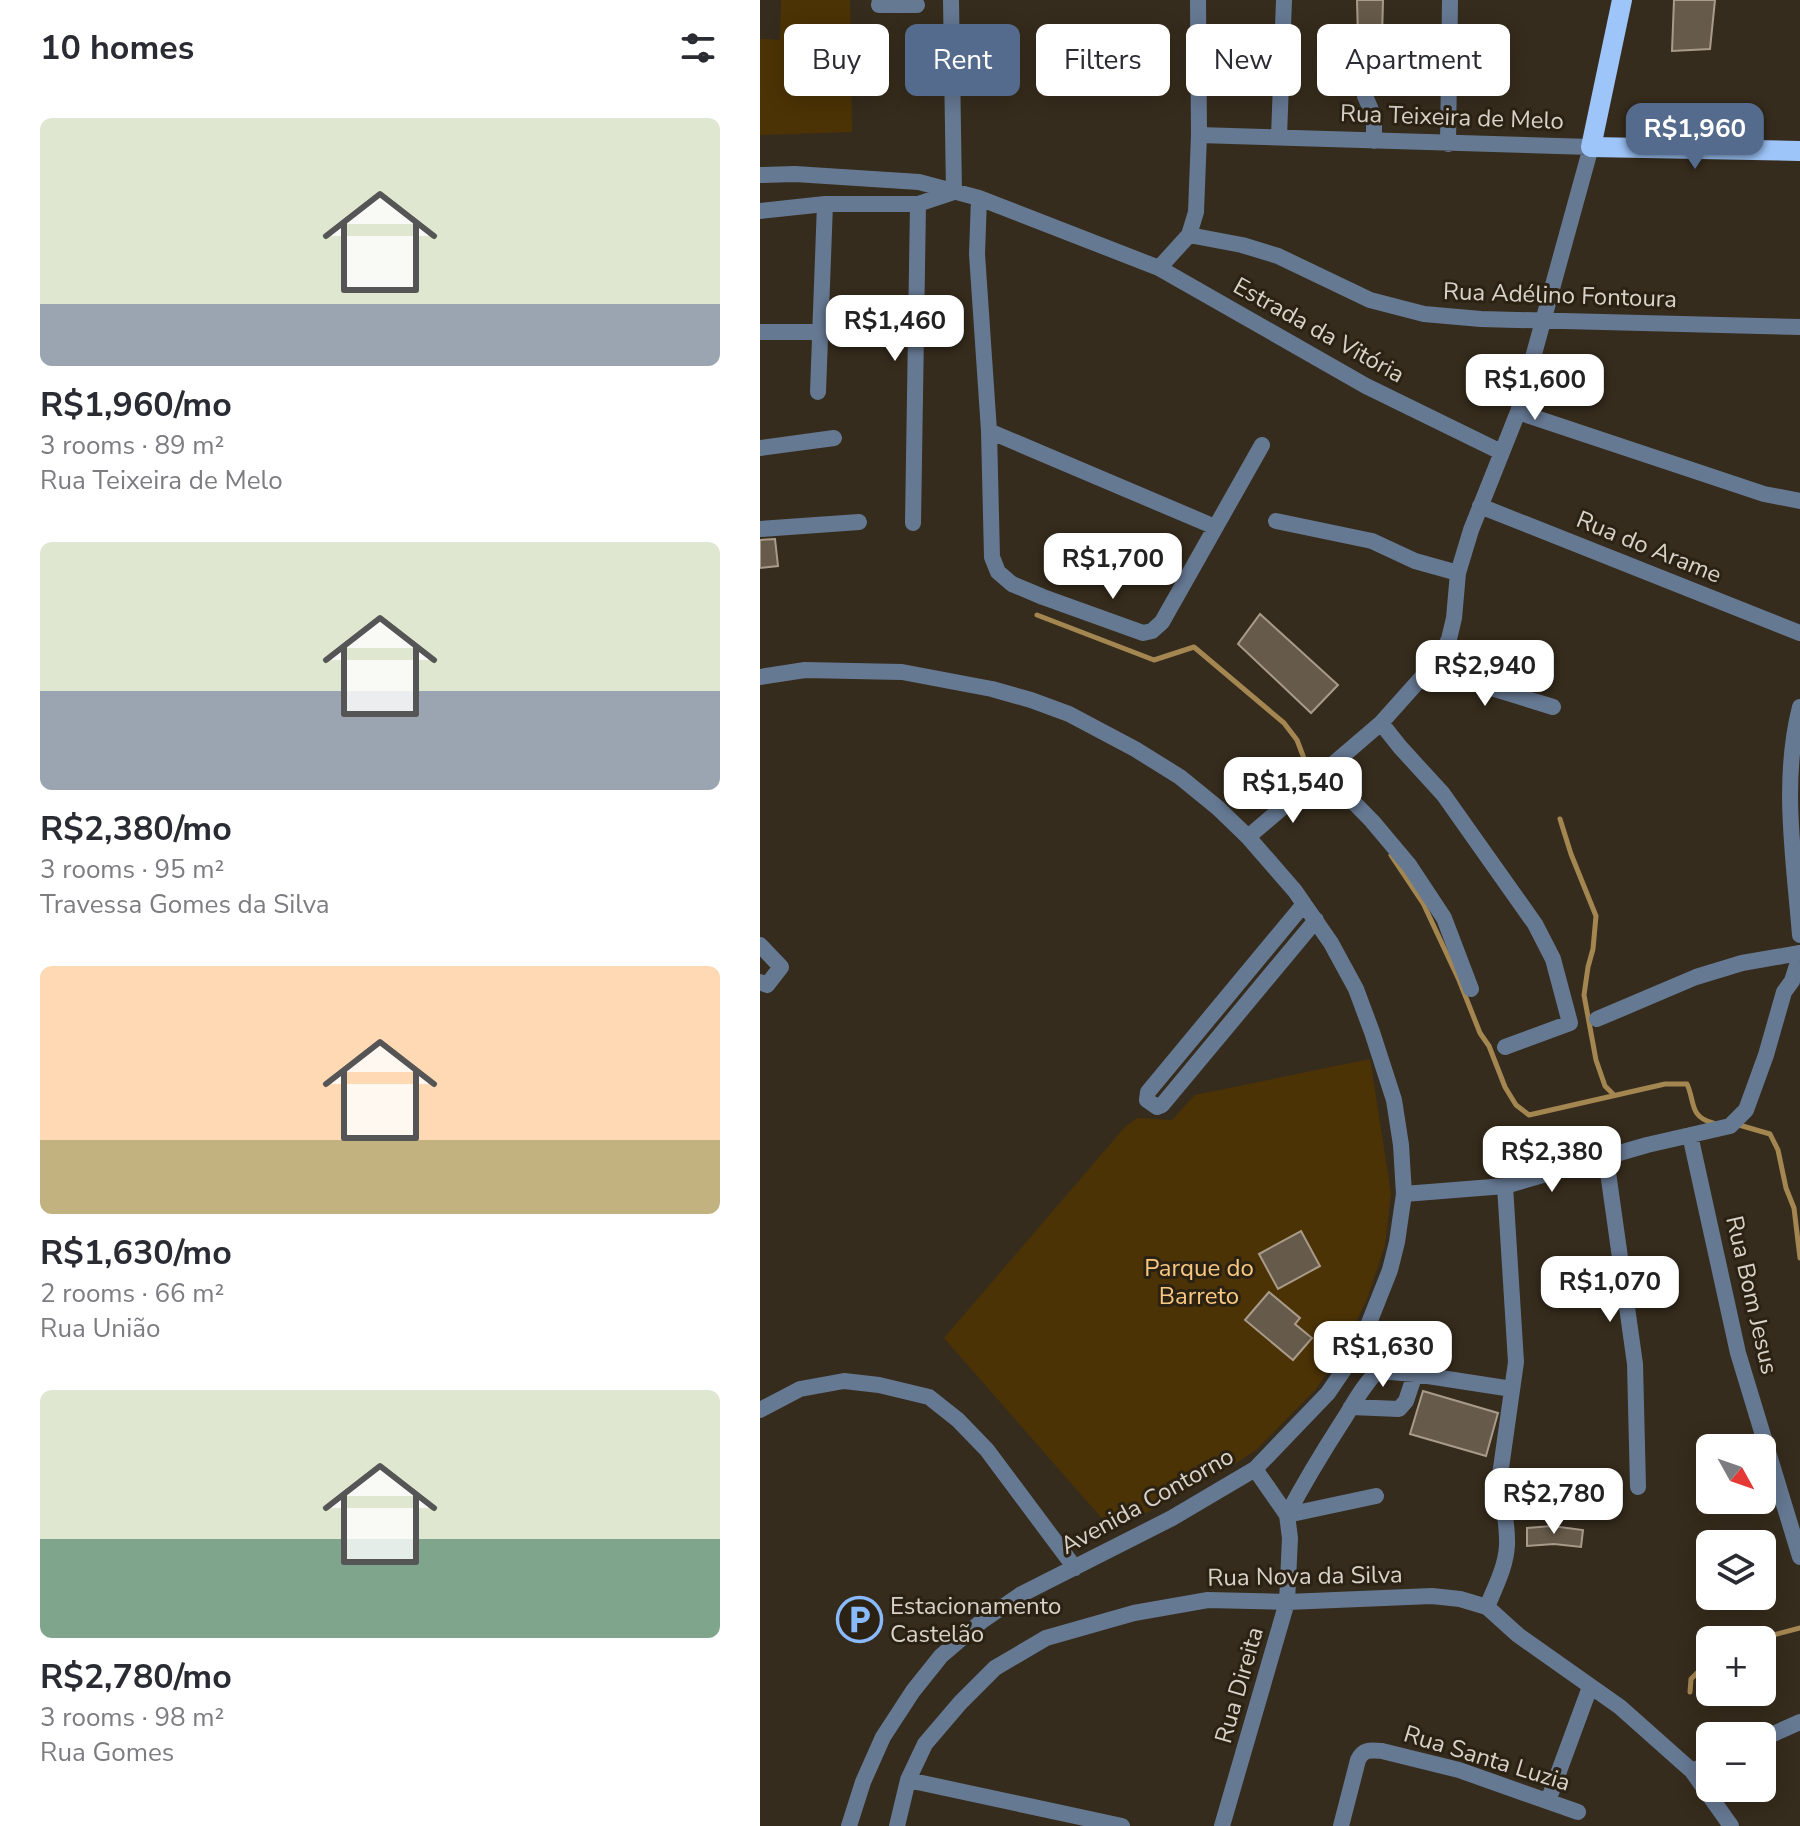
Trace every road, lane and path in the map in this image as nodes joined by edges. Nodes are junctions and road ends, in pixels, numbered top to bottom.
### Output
1 (880, 0) edge
2 (951, 0) edge
3 (1198, 0) edge
4 (1284, 0) edge
5 (1450, 0) edge
6 (1622, 0) edge
7 (917, 5) dead end
8 (1365, 96) edge
9 (1199, 135) junction
10 (1279, 137) junction
11 (1374, 141) junction
12 (1448, 144) junction
13 (1591, 147) junction
14 (1800, 151) edge
15 (760, 175) edge
16 (954, 192) junction
17 (979, 198) junction
18 (825, 204) junction
19 (918, 204) junction
20 (760, 211) edge
21 (1189, 235) junction
22 (1159, 268) junction
23 (1543, 321) junction
24 (1800, 327) edge
25 (760, 332) edge
26 (821, 332) junction
27 (818, 392) dead end
28 (1518, 412) junction
29 (989, 431) junction
30 (834, 438) dead end
31 (1262, 445) dead end
32 (760, 448) edge
33 (1501, 452) junction
34 (1800, 501) edge
35 (1480, 506) junction
36 (1276, 521) dead end
37 (859, 522) dead end
38 (913, 523) dead end
39 (1215, 527) junction
40 (760, 529) edge
41 (1458, 573) junction
42 (1800, 633) edge
43 (1430, 669) junction
44 (760, 677) edge
45 (1553, 707) dead end
46 (1800, 707) edge
47 (1381, 723) junction
48 (1319, 776) junction
49 (1248, 837) junction
50 (1304, 904) junction
51 (1316, 920) junction
52 (1800, 935) edge
53 (760, 945) edge
54 (1800, 954) edge
55 (760, 982) edge
56 (1471, 989) dead end
57 (1597, 1019) dead end
58 (1505, 1047) dead end
59 (1690, 1135) junction
60 (1606, 1158) junction
61 (1505, 1186) junction
62 (1404, 1194) junction
63 (1415, 1374) junction
64 (1512, 1389) junction
65 (1351, 1407) junction
66 (760, 1410) edge
67 (1255, 1469) junction
68 (1638, 1487) dead end
69 (1376, 1496) dead end
70 (1287, 1515) junction
71 (1800, 1557) edge
72 (1075, 1568) junction
73 (1287, 1602) junction
74 (1487, 1607) junction
75 (1590, 1687) junction
76 (1800, 1722) edge
77 (1776, 1733) edge
78 (1696, 1769) edge
79 (1692, 1771) junction
80 (908, 1780) junction
81 (1548, 1801) junction
82 (1578, 1812) dead end
83 (849, 1826) edge
84 (897, 1826) edge
85 (1122, 1826) edge
86 (1222, 1826) edge
87 (1341, 1826) edge
88 (1731, 1826) edge

1 - 7 street
2 - 16 street
3 - 9 street
4 - 10 street
5 - 12 street
6 - 13 main road
8 - 11 street
9 - 10 street, Rua Teixeira de Melo
9 - 21 street
10 - 11 street, Rua Teixeira de Melo
11 - 12 street, Rua Teixeira de Melo
12 - 13 street, Rua Teixeira de Melo
13 - 14 main road, Rua Teixeira de Melo
13 - 23 street
15 - 16 street, Estrada da Vitória
16 - 17 street, Estrada da Vitória
16 - 19 street
17 - 22 street, Estrada da Vitória
17 - 29 street
18 - 19 street
18 - 20 street
18 - 26 street
19 - 38 street
21 - 22 street
21 - 23 street, Rua Adélino Fontoura
22 - 33 street, Estrada da Vitória
23 - 24 street, Rua Adélino Fontoura
23 - 28 street
25 - 26 street
26 - 27 street
28 - 33 street
28 - 34 street
29 - 39 street
29 - 39 street
30 - 32 street
31 - 39 street
33 - 35 street
35 - 41 street
35 - 42 street, Rua do Arame
36 - 41 street
37 - 40 street
41 - 43 street
43 - 45 street
43 - 47 street
44 - 49 street, Avenida Contorno
46 - 52 street
47 - 48 street
47 - 58 street
48 - 49 street
48 - 56 street
49 - 50 street, Avenida Contorno
50 - 51 street, Avenida Contorno
50 - 51 street
51 - 62 street, Avenida Contorno
53 - 55 street
54 - 57 street
54 - 59 street
59 - 60 street
59 - 71 street, Rua Bom Jesus
60 - 61 street
60 - 68 street
61 - 62 street
61 - 64 street
62 - 67 street, Avenida Contorno
63 - 64 street
63 - 65 street
63 - 65 street
64 - 74 street
65 - 70 street
66 - 72 street
67 - 70 street
67 - 72 street, Avenida Contorno
69 - 70 street
70 - 73 street, Rua Direita
72 - 83 street, Avenida Contorno
73 - 74 street, Rua Nova da Silva
73 - 80 street, Rua Nova da Silva
73 - 86 street, Rua Direita
74 - 75 street, Rua Nova da Silva
75 - 79 street, Rua Nova da Silva
75 - 81 street
76 - 77 street
78 - 79 street
79 - 88 street, Rua Nova da Silva
80 - 84 street, Rua Nova da Silva
80 - 85 street
81 - 82 street, Rua Santa Luzia
81 - 87 street, Rua Santa Luzia

